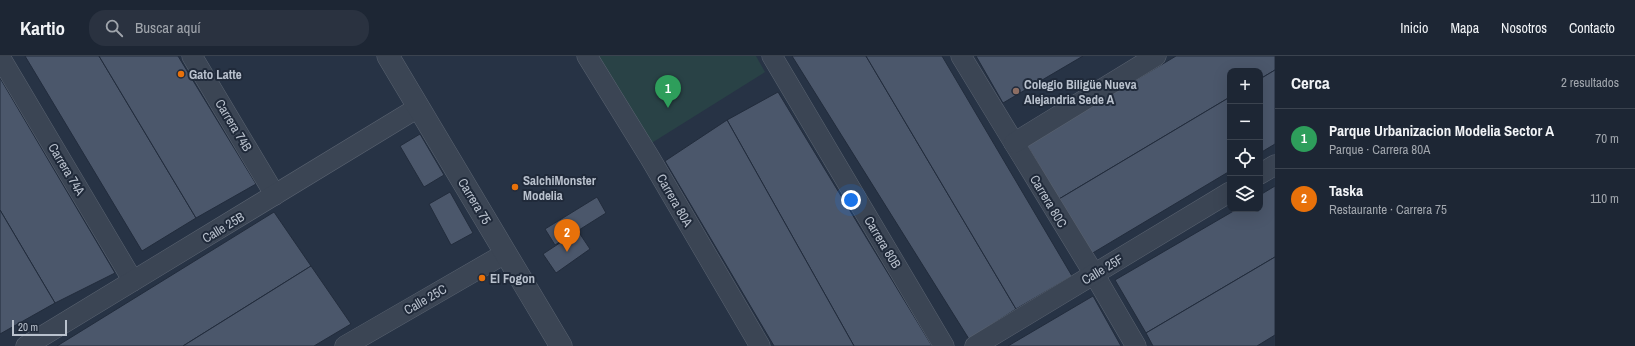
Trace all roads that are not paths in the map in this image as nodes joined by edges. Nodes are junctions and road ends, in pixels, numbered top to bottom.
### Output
1 (192, 56) edge
2 (388, 56) edge
3 (587, 56) edge
4 (772, 56) edge
5 (961, 56) edge
6 (1156, 56) edge
7 (0, 57) edge
8 (419, 107) junction
9 (1014, 143) junction
10 (1275, 165) edge
11 (1263, 172) edge
12 (1227, 194) edge
13 (275, 195) junction
14 (506, 253) junction
15 (1094, 274) junction
16 (133, 281) junction
17 (26, 346) edge
18 (345, 346) edge
19 (561, 346) edge
20 (760, 346) edge
21 (944, 346) edge
22 (975, 346) edge
23 (1136, 346) edge

1 - 13 street, Carrera 74B
2 - 8 street, Carrera 75
3 - 20 street, Carrera 80A
4 - 21 street, Carrera 80B
5 - 9 street, Carrera 80C
6 - 9 street
7 - 16 street, Carrera 74A
8 - 13 street, Calle 25B
8 - 14 street, Carrera 75
9 - 15 street, Carrera 80C
10 - 11 street
12 - 15 street, Calle 25F
13 - 16 street, Calle 25B
14 - 18 street, Calle 25C
14 - 19 street, Carrera 75
15 - 22 street, Calle 25F
15 - 23 street, Carrera 80C
16 - 17 street, Calle 25B

